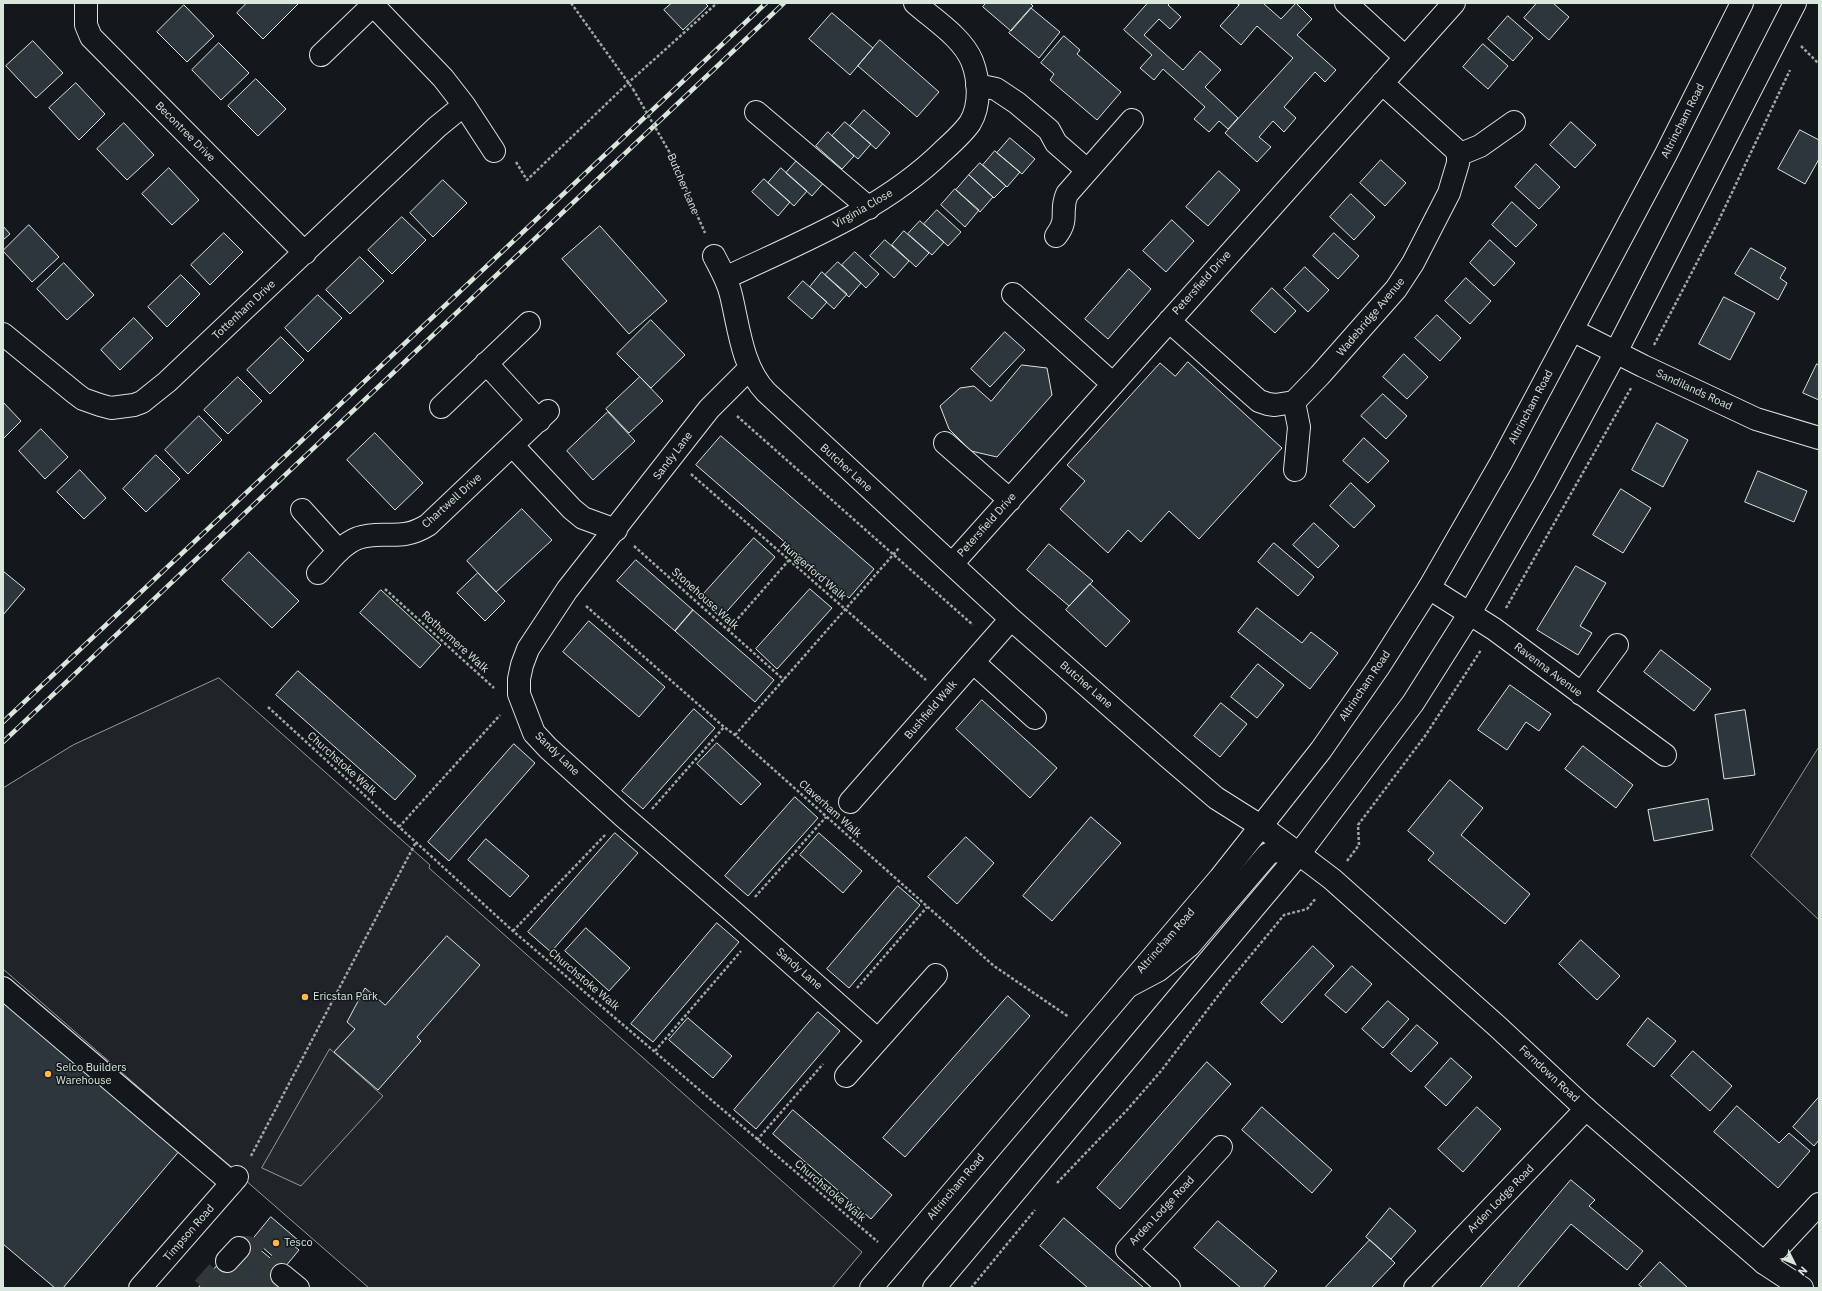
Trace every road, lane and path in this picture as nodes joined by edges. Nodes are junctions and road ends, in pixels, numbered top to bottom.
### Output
1 (86, 3) edge
2 (571, 3) edge
3 (717, 3) edge
4 (915, 3) edge
5 (1346, 3) edge
6 (1454, 3) edge
7 (1742, 3) edge
8 (1795, 3) edge
9 (374, 4) edge
10 (1802, 39) dead end
11 (1800, 45) junction
12 (1797, 52) dead end
13 (321, 55) dead end
14 (1406, 57) junction
15 (1819, 64) edge
16 (1792, 66) dead end
17 (628, 83) junction
18 (1382, 83) junction
19 (978, 85) junction
20 (464, 105) junction
21 (756, 112) dead end
22 (1132, 120) dead end
23 (1514, 122) dead end
24 (494, 151) joint
25 (1458, 155) junction
26 (1087, 170) junction
27 (869, 208) junction
28 (1056, 236) dead end
29 (304, 253) junction
30 (714, 256) joint
31 (725, 278) junction
32 (1013, 294) dead end
33 (1169, 321) junction
34 (529, 323) dead end
35 (1572, 330) junction
36 (3, 334) edge
37 (1616, 352) junction
38 (1650, 352) dead end
39 (486, 363) junction
40 (750, 368) junction
41 (1634, 382) dead end
42 (1113, 384) junction
43 (718, 399) junction
44 (1294, 402) junction
45 (441, 407) dead end
46 (1819, 438) edge
47 (945, 443) dead end
48 (512, 445) junction
49 (672, 457) junction
50 (1295, 470) dead end
51 (1010, 500) junction
52 (308, 517) dead end
53 (616, 530) junction
54 (915, 530) junction
55 (339, 551) junction
56 (893, 555) junction
57 (789, 560) junction
58 (952, 564) junction
59 (318, 573) dead end
60 (1429, 588) junction
61 (385, 589) dead end
62 (568, 590) junction
63 (846, 610) junction
64 (1505, 610) dead end
65 (1470, 613) junction
66 (1012, 619) junction
67 (728, 630) junction
68 (991, 642) junction
69 (1617, 645) dead end
70 (1484, 646) dead end
71 (973, 662) junction
72 (784, 680) junction
73 (519, 694) junction
74 (1581, 694) junction
75 (944, 695) junction
76 (268, 707) dead end
77 (1035, 718) dead end
78 (724, 727) junction
79 (735, 735) junction
80 (1665, 755) dead end
81 (850, 802) dead end
82 (826, 817) junction
83 (629, 822) junction
84 (399, 827) junction
85 (1262, 827) junction
86 (416, 842) junction
87 (1300, 854) junction
88 (1346, 862) dead end
89 (1319, 894) dead end
90 (927, 907) junction
91 (738, 916) junction
92 (514, 931) junction
93 (757, 933) junction
94 (936, 975) dead end
95 (3, 988) edge
96 (1126, 988) junction
97 (840, 1006) junction
98 (1089, 1030) junction
99 (878, 1040) junction
100 (655, 1051) junction
101 (823, 1064) dead end
102 (846, 1076) dead end
103 (1586, 1109) junction
104 (757, 1140) junction
105 (1221, 1147) dead end
106 (234, 1180) junction
107 (1056, 1184) dead end
108 (1819, 1204) edge
109 (1038, 1206) dead end
110 (897, 1258) junction
111 (1764, 1263) junction
112 (140, 1288) edge
113 (871, 1288) edge
114 (934, 1288) edge
115 (971, 1288) edge
116 (1169, 1288) edge
117 (1415, 1288) edge
118 (1802, 1288) edge

1 - 29 main road, Becontree Drive
2 - 17 path, Butcher Lane
3 - 17 path
4 - 19 main road, Virginia Close
5 - 14 main road
6 - 14 main road, Petersfield Drive
7 - 35 main road, Altrincham Road
8 - 37 main road
9 - 13 main road
9 - 20 main road
10 - 11 path
11 - 12 path
11 - 15 path
14 - 18 main road, Petersfield Drive
16 - 38 path
17 - 24 path
17 - 30 path, Butcher Lane, bridge
18 - 25 main road
18 - 33 main road, Petersfield Drive
19 - 26 main road
19 - 27 main road, Virginia Close
20 - 24 main road
20 - 29 main road, Tottenham Drive
21 - 27 main road
22 - 26 main road
23 - 25 main road
25 - 44 main road, Wadebridge Avenue
26 - 28 main road
27 - 31 main road, Virginia Close
29 - 36 main road, Tottenham Drive
30 - 31 main road, Butcher Lane
31 - 40 main road, Butcher Lane
32 - 42 main road
33 - 42 main road, Petersfield Drive
33 - 44 main road
34 - 39 main road
35 - 37 main road, Sandilands Road
35 - 60 main road, Altrincham Road
37 - 46 main road, Sandilands Road
37 - 65 main road
39 - 45 main road
39 - 48 main road, Chartwell Drive
40 - 43 main road, Sandy Lane
40 - 54 main road, Butcher Lane
41 - 64 path
42 - 51 main road, Petersfield Drive
43 - 49 main road, Sandy Lane
43 - 56 path
44 - 50 main road
47 - 51 main road
48 - 53 main road
48 - 55 main road, Chartwell Drive
49 - 53 main road, Sandy Lane
49 - 57 path, Hungerford Walk
51 - 58 main road, Petersfield Drive
52 - 55 main road
53 - 62 main road, Sandy Lane
53 - 67 path, Stonehouse Walk
54 - 56 path
54 - 58 main road, Butcher Lane
55 - 59 main road, Chartwell Drive
56 - 63 path
56 - 68 path
57 - 63 path, Hungerford Walk
57 - 67 path
58 - 66 main road, Butcher Lane
60 - 65 main road, Ravenna Avenue
60 - 85 main road, Altrincham Road
61 - 73 path, Rothermere Walk
62 - 73 main road, Sandy Lane
62 - 78 path, Claverham Walk
63 - 72 path
63 - 75 path, Hungerford Walk
65 - 74 main road, Ravenna Avenue
65 - 87 main road
66 - 68 main road, Bushfield Walk
66 - 85 main road, Butcher Lane
67 - 72 path, Stonehouse Walk
68 - 71 main road, Bushfield Walk
69 - 74 main road
70 - 88 path
71 - 75 main road, Bushfield Walk
71 - 77 main road
72 - 79 path
73 - 83 main road, Sandy Lane
73 - 84 path
74 - 80 main road, Ravenna Avenue
75 - 81 main road, Bushfield Walk
76 - 84 path, Churchstoke Walk
78 - 79 path, Claverham Walk
78 - 83 path
79 - 82 path, Claverham Walk
82 - 90 path, Claverham Walk
82 - 91 path
83 - 91 main road, Sandy Lane
83 - 92 path
84 - 86 path, Churchstoke Walk
85 - 87 main road, Butcher Lane
85 - 96 main road, Altrincham Road
86 - 92 path, Churchstoke Walk
86 - 106 path
87 - 96 main road
87 - 103 main road, Ferndown Road
87 - 114 main road
89 - 107 path
90 - 97 path
90 - 98 path, Claverham Walk
91 - 93 main road, Sandy Lane
92 - 100 path, Churchstoke Walk
93 - 97 main road, Sandy Lane
93 - 100 path
94 - 99 main road
95 - 106 main road
96 - 98 main road, Altrincham Road
97 - 99 main road, Sandy Lane
98 - 110 main road, Altrincham Road
99 - 102 main road
100 - 104 path, Churchstoke Walk
101 - 104 path
103 - 111 main road, Ferndown Road
103 - 117 main road, Arden Lodge Road
104 - 110 path, Churchstoke Walk
105 - 116 main road, Arden Lodge Road
106 - 112 main road, Timpson Road
108 - 111 main road
109 - 115 path
110 - 113 main road, Altrincham Road
111 - 118 main road, Ferndown Road

